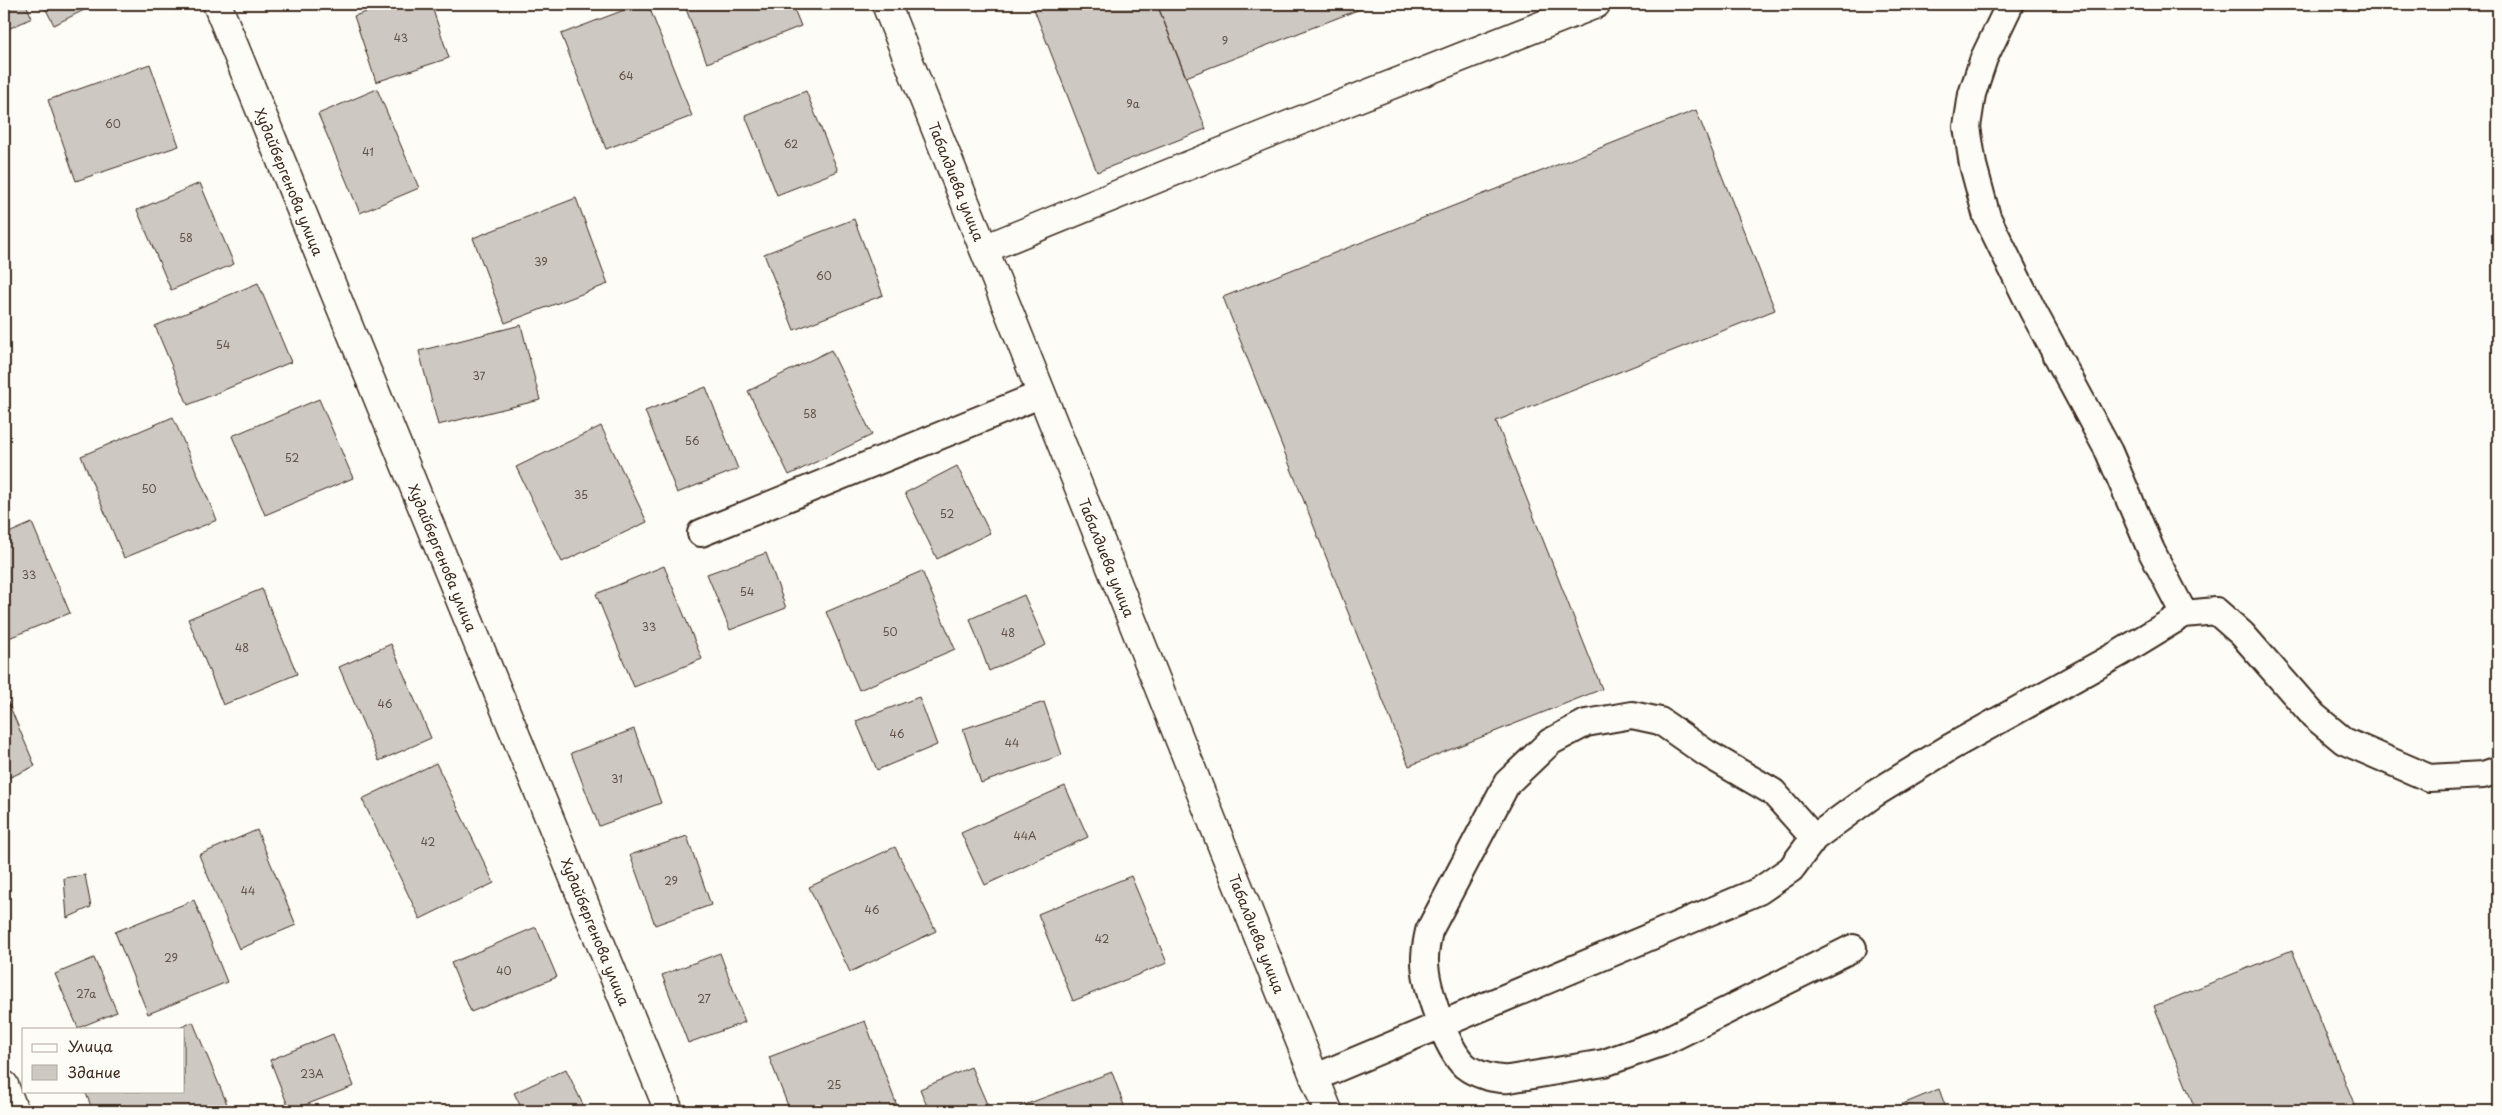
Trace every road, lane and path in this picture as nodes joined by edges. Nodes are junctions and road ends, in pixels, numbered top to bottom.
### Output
1 (217, 4) edge
2 (886, 4) edge
3 (1596, 4) edge
4 (2010, 4) edge
5 (984, 250) junction
6 (1042, 394) junction
7 (701, 533) dead end
8 (2184, 614) junction
9 (2498, 770) edge
10 (1814, 838) junction
11 (1853, 948) dead end
12 (1443, 1025) junction
13 (1314, 1078) junction
14 (4, 1085) edge
15 (14, 1111) edge
16 (669, 1111) edge
17 (1328, 1111) edge

1 - 16 street, Худайбергенова улица
2 - 5 street, Табалдиева улица
3 - 5 street
4 - 8 lane
5 - 6 street, Табалдиева улица
6 - 7 lane
6 - 13 street, Табалдиева улица
8 - 9 lane
8 - 10 lane
10 - 12 lane
10 - 12 lane
11 - 12 lane
12 - 13 lane
13 - 17 street, Табалдиева улица
14 - 15 street

